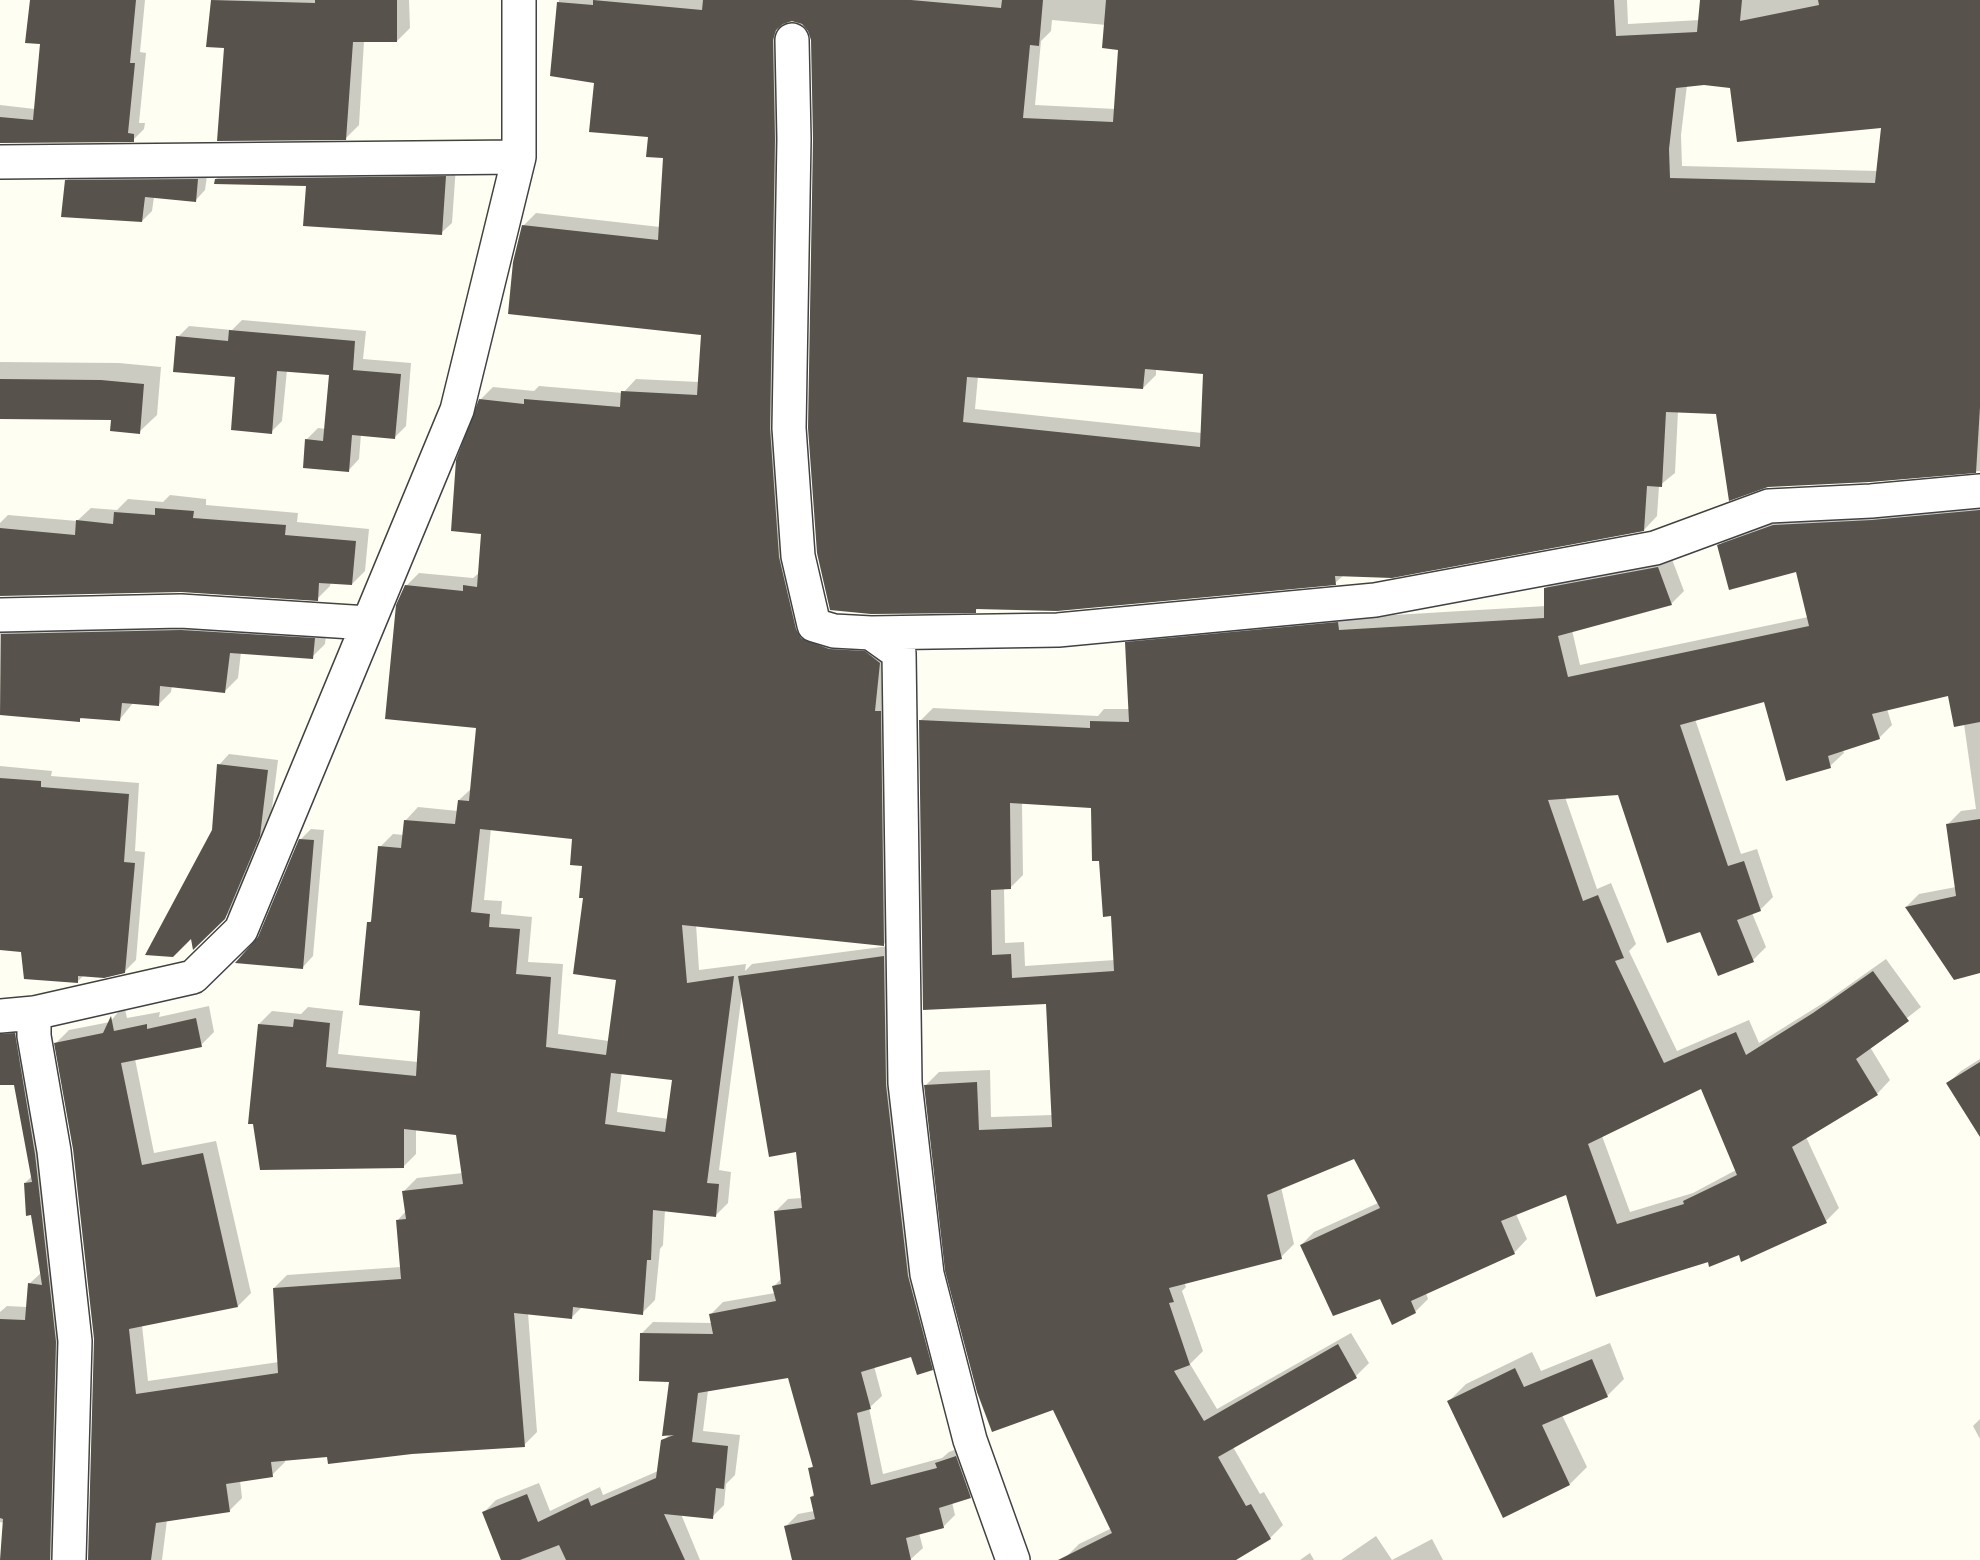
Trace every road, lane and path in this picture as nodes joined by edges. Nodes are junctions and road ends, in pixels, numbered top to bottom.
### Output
1 (519, 0) edge
2 (792, 40) dead end
3 (519, 157) junction
4 (0, 162) edge
5 (1980, 491) edge
6 (0, 615) edge
7 (368, 623) junction
8 (871, 633) junction
9 (34, 1013) junction
10 (0, 1016) edge
11 (69, 1560) edge
12 (1013, 1560) edge

1 - 3 street
2 - 8 street
3 - 4 street
3 - 7 street
5 - 8 street
6 - 7 street
7 - 9 street
8 - 12 street
9 - 10 street
9 - 11 street

